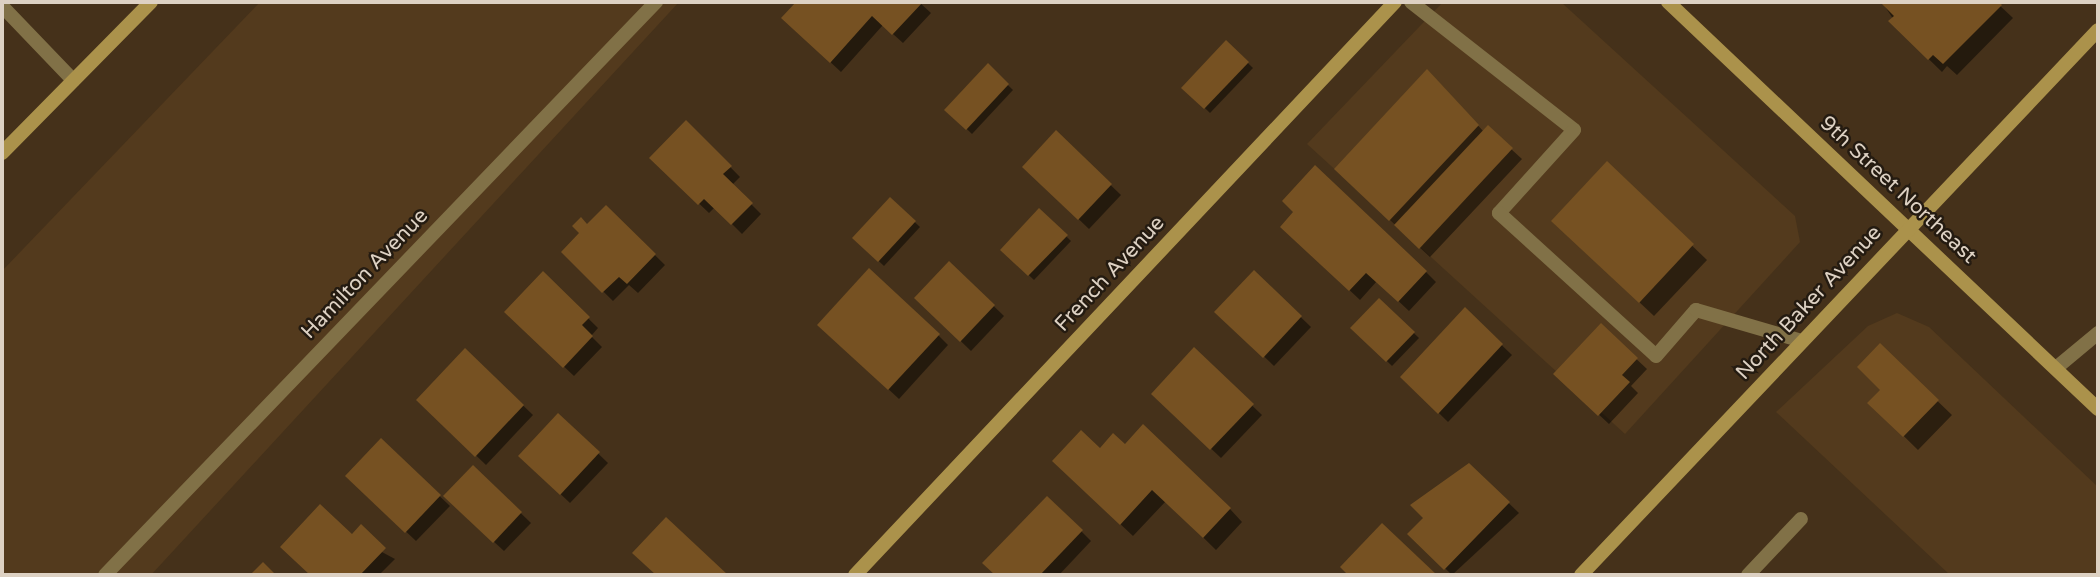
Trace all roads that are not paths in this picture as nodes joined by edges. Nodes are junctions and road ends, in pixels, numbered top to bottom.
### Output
1 (151, 2) edge
2 (656, 2) edge
3 (1395, 2) edge
4 (1411, 2) edge
5 (1676, 4) edge
6 (2, 6) edge
7 (2098, 30) edge
8 (73, 80) junction
9 (2, 153) edge
10 (1909, 229) junction
11 (2098, 333) edge
12 (1802, 341) junction
13 (2056, 368) junction
14 (2096, 403) edge
15 (1801, 519) dead end
16 (105, 575) edge
17 (855, 575) edge
18 (1581, 575) edge
19 (1748, 575) edge

1 - 8 street
2 - 16 street, Hamilton Avenue
3 - 17 street, French Avenue
4 - 12 street
5 - 10 street, 9th Street Northeast
6 - 8 street
7 - 10 street, North Baker Avenue
8 - 9 street
10 - 12 street, North Baker Avenue
10 - 13 street, 9th Street Northeast
11 - 13 street
12 - 18 street, North Baker Avenue
13 - 14 street, 9th Street Northeast
15 - 19 street

